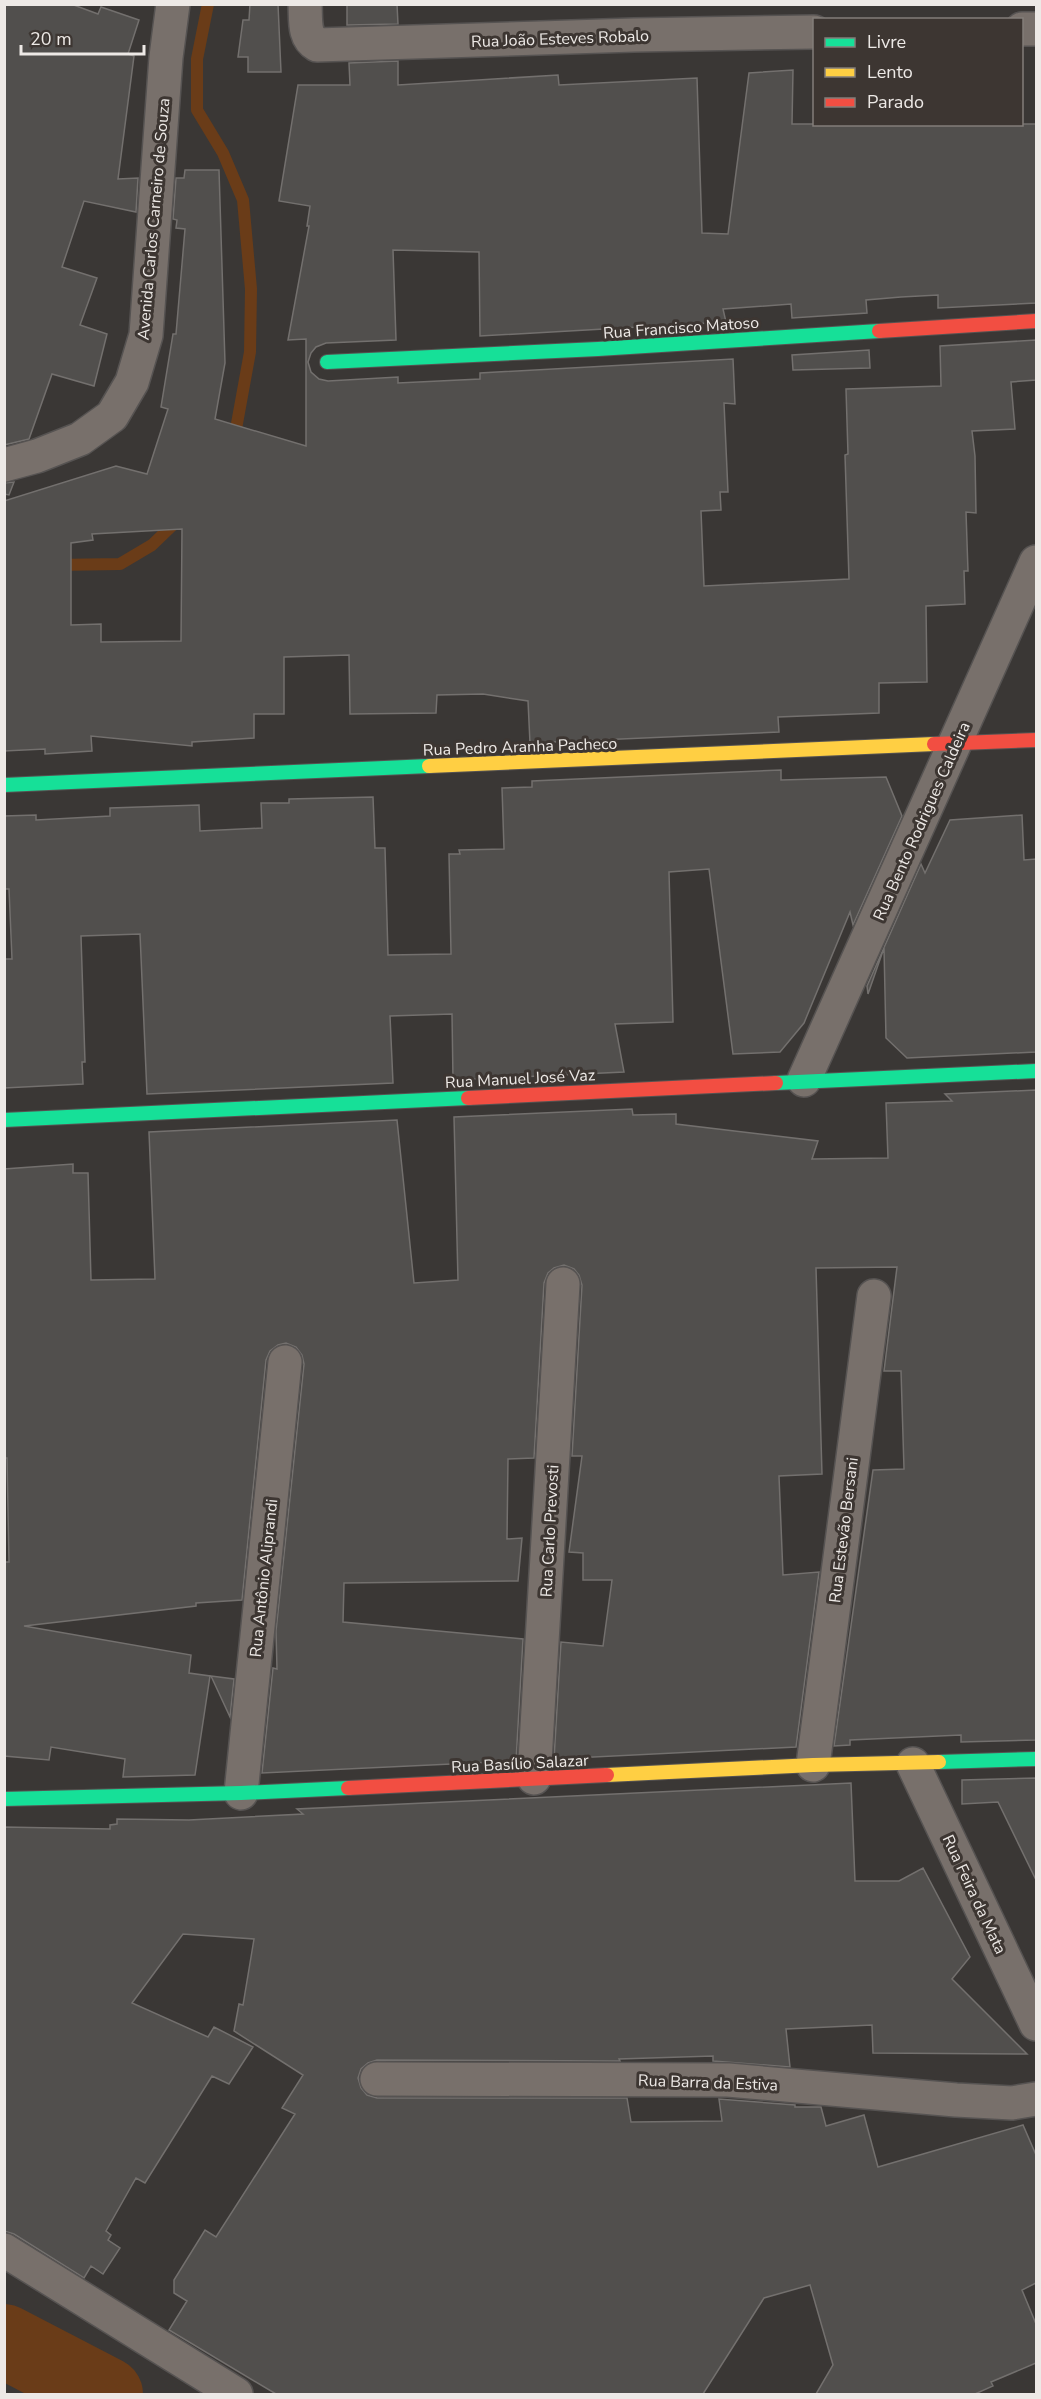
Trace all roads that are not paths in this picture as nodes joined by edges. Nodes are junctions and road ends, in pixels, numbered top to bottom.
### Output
1 (173, 4) edge
2 (305, 4) edge
3 (813, 32) edge
4 (1036, 321) edge
5 (327, 362) dead end
6 (4, 465) edge
7 (1036, 562) edge
8 (1036, 740) edge
9 (956, 744) junction
10 (4, 785) edge
11 (1036, 1071) edge
12 (804, 1080) junction
13 (4, 1120) edge
14 (563, 1284) dead end
15 (874, 1296) dead end
16 (285, 1362) dead end
17 (1036, 1759) edge
18 (913, 1764) junction
19 (813, 1765) junction
20 (534, 1778) junction
21 (241, 1793) junction
22 (4, 1799) edge
23 (1036, 2024) edge
24 (377, 2079) dead end
25 (1036, 2099) edge
26 (4, 2250) edge
27 (236, 2394) edge

1 - 6 street, Avenida Carlos Carneiro de Souza
2 - 3 street, Rua João Esteves Robalo
4 - 5 street, Rua Francisco Matoso
7 - 9 street, Rua Bento Rodrigues Caldeira
8 - 9 street, Rua Pedro Aranha Pacheco
9 - 10 street, Rua Pedro Aranha Pacheco
9 - 12 street, Rua Bento Rodrigues Caldeira
11 - 12 street, Rua Manuel José Vaz
12 - 13 street, Rua Manuel José Vaz
14 - 20 street, Rua Carlo Prevosti
15 - 19 street, Rua Estevão Bersani
16 - 21 street, Rua Antônio Aliprandi
17 - 18 street, Rua Basílio Salazar
18 - 19 street, Rua Basílio Salazar
18 - 23 street, Rua Feira da Mata
19 - 20 street, Rua Basílio Salazar
20 - 21 street, Rua Basílio Salazar
21 - 22 street, Rua Basílio Salazar
24 - 25 street, Rua Barra da Estiva
26 - 27 street

